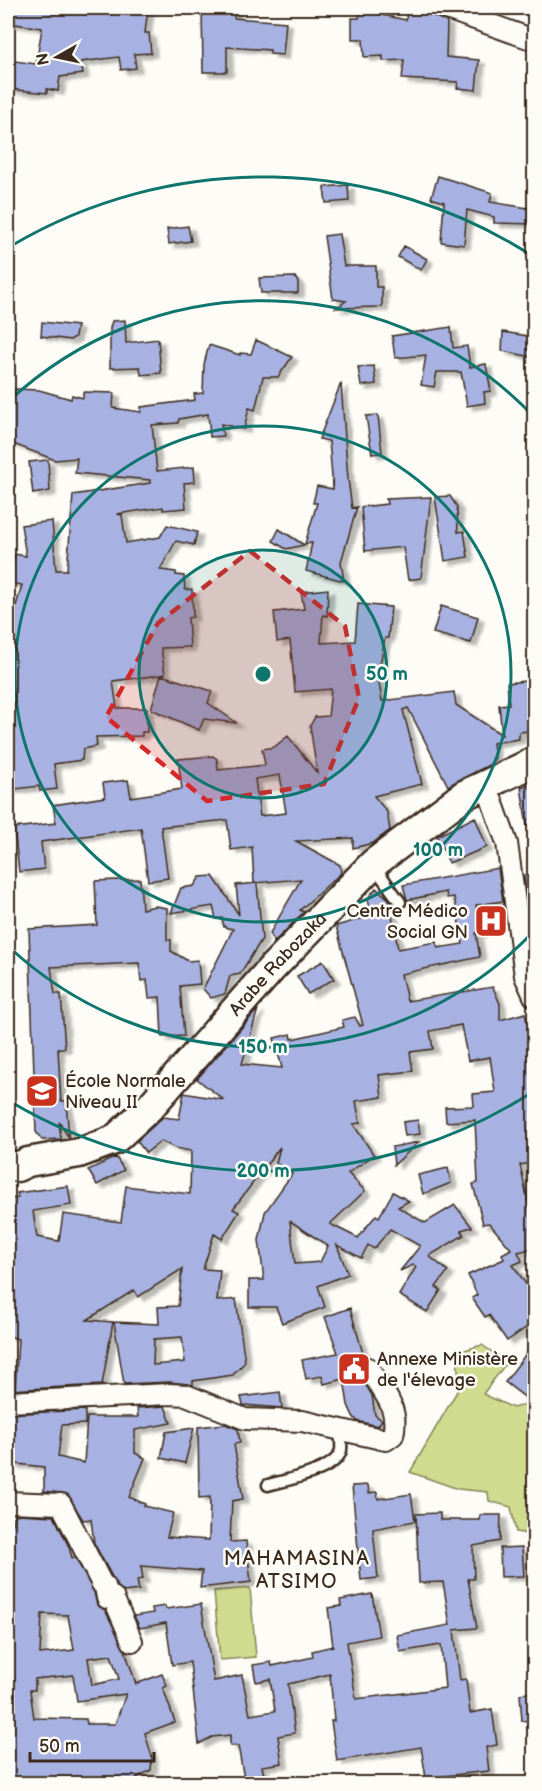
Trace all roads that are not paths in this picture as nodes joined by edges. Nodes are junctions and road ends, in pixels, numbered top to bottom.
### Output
1 (444, 8) edge
2 (534, 40) edge
3 (534, 762) edge
4 (486, 784) junction
5 (373, 864) junction
6 (400, 902) dead end
7 (534, 996) edge
8 (14, 1168) edge
9 (368, 1368) dead end
10 (8, 1402) edge
11 (340, 1431) junction
12 (268, 1485) dead end
13 (8, 1502) edge
14 (132, 1641) dead end

1 - 2 street
3 - 4 street, Arabe Rabozaka
4 - 5 street, Arabe Rabozaka
4 - 7 street
5 - 6 lane
5 - 8 street, Arabe Rabozaka
9 - 11 street
10 - 11 street
11 - 12 lane
13 - 14 street

